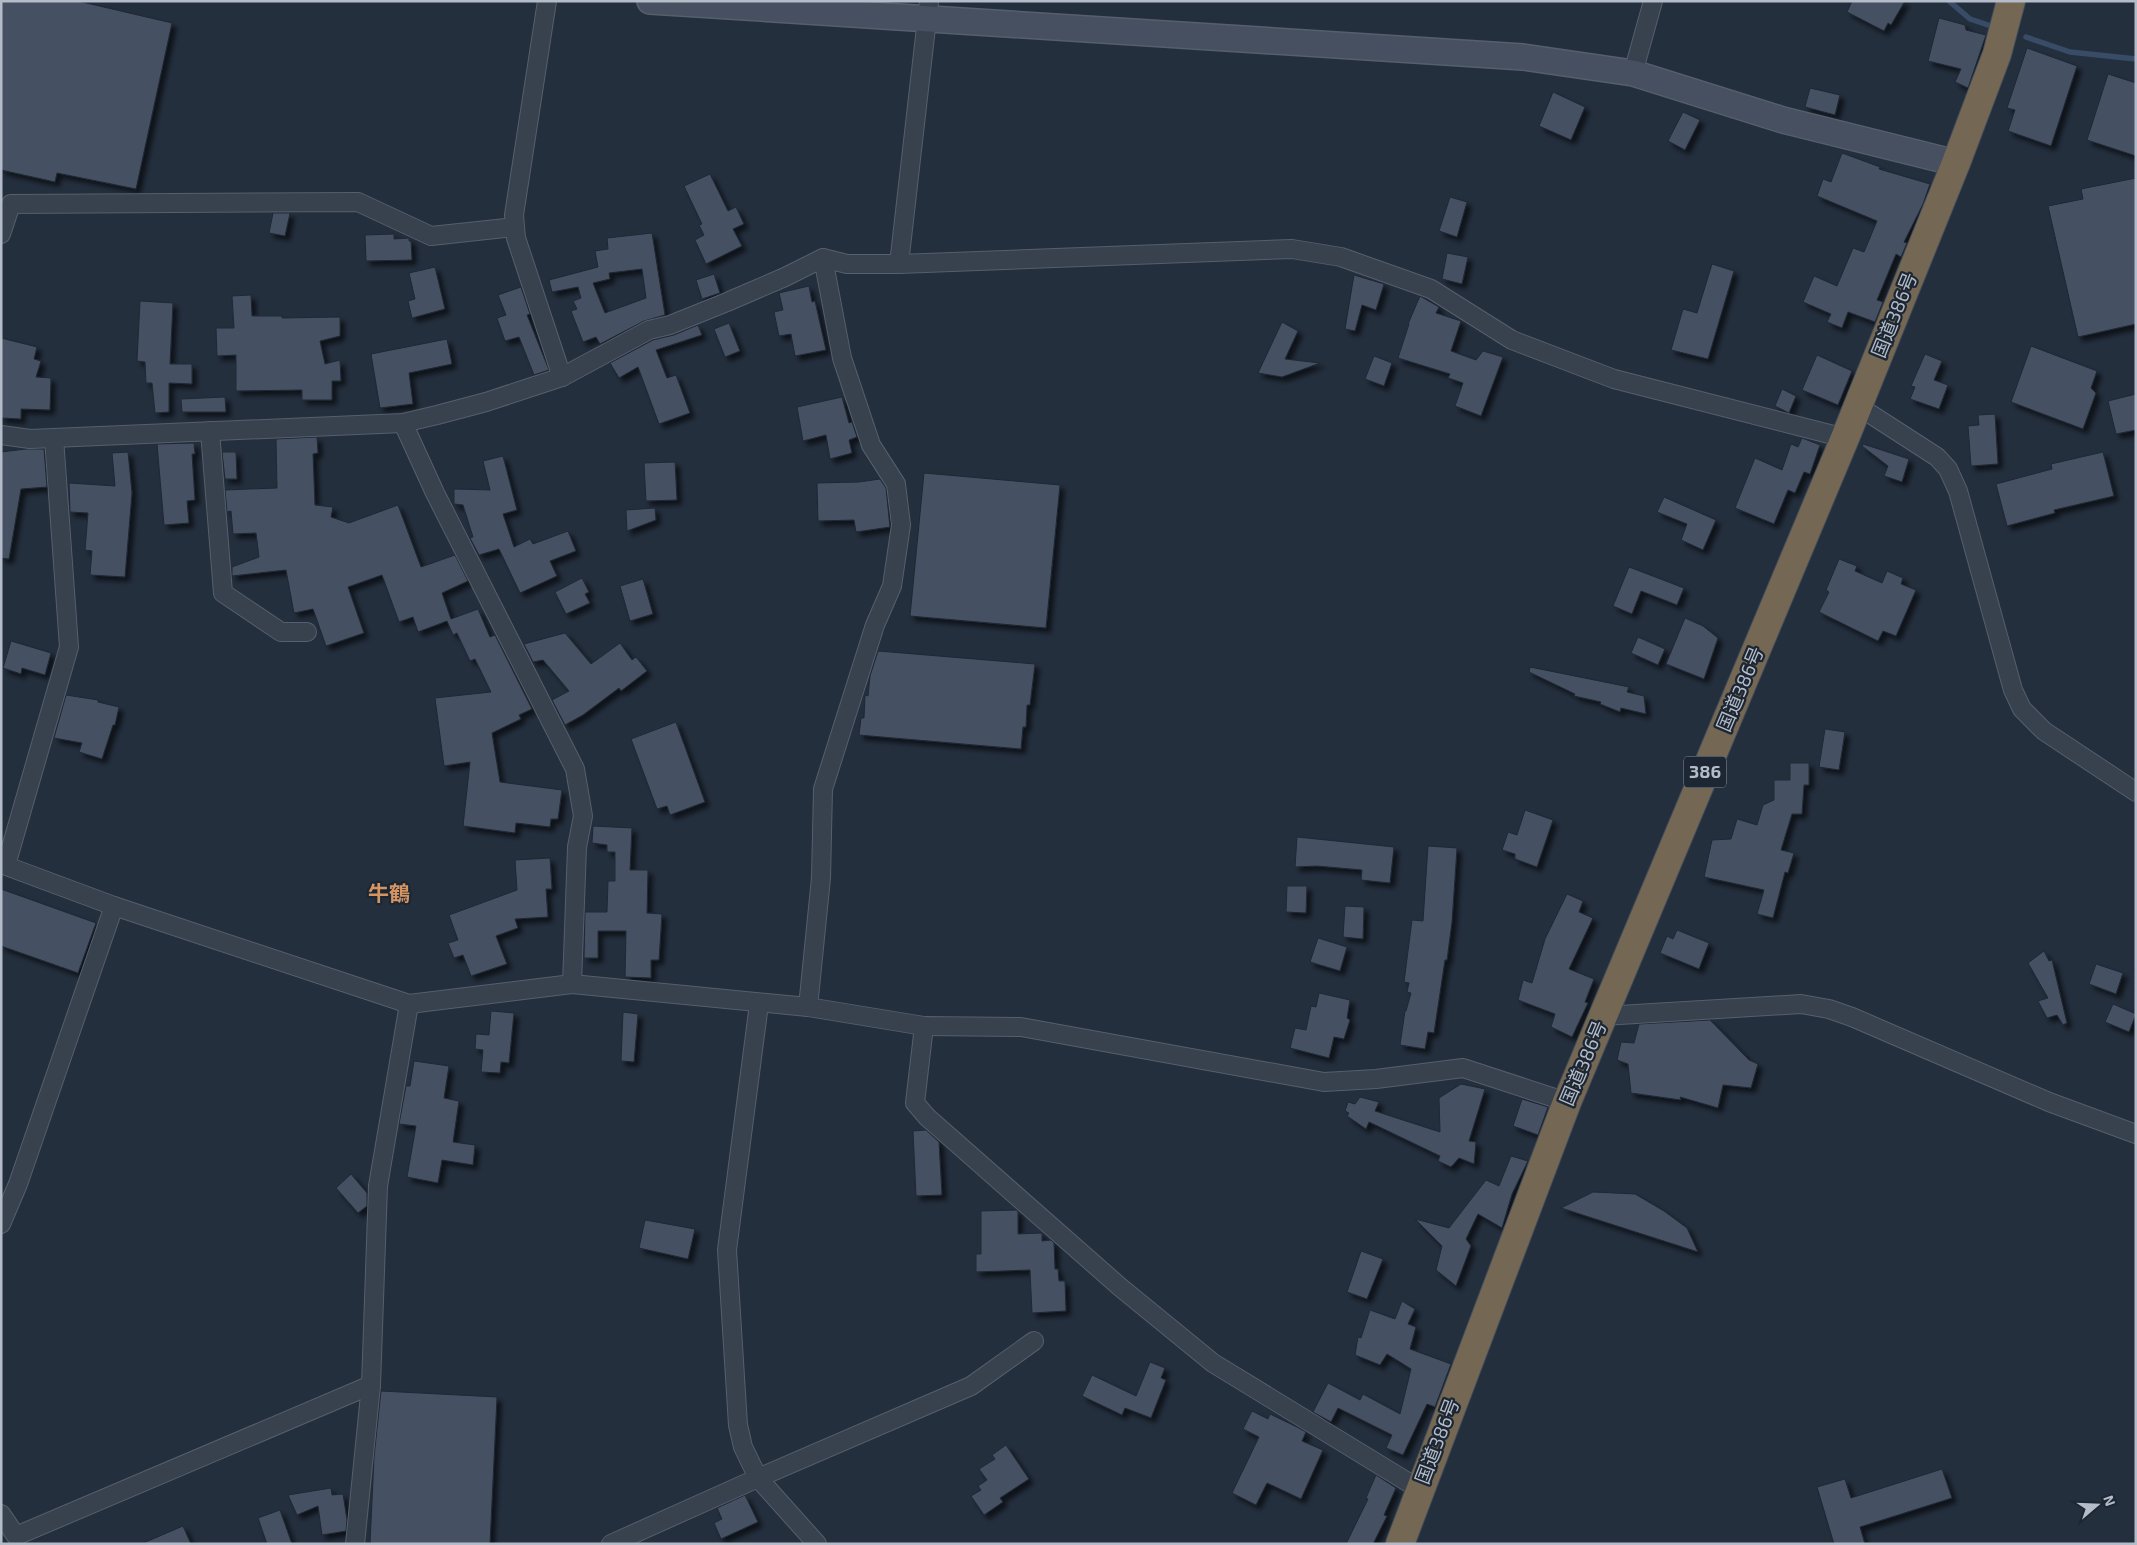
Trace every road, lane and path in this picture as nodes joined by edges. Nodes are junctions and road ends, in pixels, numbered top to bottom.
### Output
1 (547, 1) edge
2 (650, 1) edge
3 (1654, 1) edge
4 (2011, 1) edge
5 (929, 11) edge
6 (1633, 73) junction
7 (1956, 163) junction
8 (515, 227) junction
9 (1, 234) edge
10 (823, 258) junction
11 (899, 264) junction
12 (562, 377) junction
13 (1858, 406) junction
14 (403, 423) junction
15 (210, 431) junction
16 (1, 435) edge
17 (54, 438) junction
18 (1845, 438) junction
19 (307, 632) dead end
20 (2136, 792) edge
21 (4, 865) edge
22 (114, 906) junction
23 (572, 984) junction
24 (409, 1004) junction
25 (759, 1004) junction
26 (808, 1007) junction
27 (1603, 1016) junction
28 (924, 1026) junction
29 (1566, 1102) junction
30 (2136, 1134) edge
31 (1, 1224) edge
32 (1034, 1341) dead end
33 (371, 1384) junction
34 (758, 1478) junction
35 (1419, 1490) junction
36 (1, 1514) edge
37 (355, 1544) edge
38 (612, 1544) edge
39 (817, 1544) edge
40 (1400, 1544) edge

1 - 8 street
2 - 5 street
3 - 6 street
4 - 7 highway, 国道386号 / 386
5 - 6 street
5 - 11 street
6 - 7 street
7 - 13 highway, 国道386号 / 386
8 - 9 street
8 - 12 street
10 - 11 street
10 - 12 street
10 - 26 street
11 - 18 street
12 - 14 street
13 - 18 highway, 国道386号 / 386
13 - 20 street
14 - 15 street
14 - 23 street
15 - 17 street
15 - 19 street
16 - 17 street
17 - 21 street
18 - 27 highway, 国道386号 / 386
21 - 22 street
22 - 24 street
22 - 31 street
23 - 24 street
23 - 25 street
24 - 33 street
25 - 26 street
25 - 34 street
26 - 28 street
27 - 29 highway, 国道386号 / 386
27 - 30 street
28 - 29 street
28 - 35 street
29 - 35 highway, 国道386号 / 386
32 - 34 street
33 - 36 street
33 - 37 street
34 - 38 street
34 - 39 street
35 - 40 highway, 国道386号 / 386

